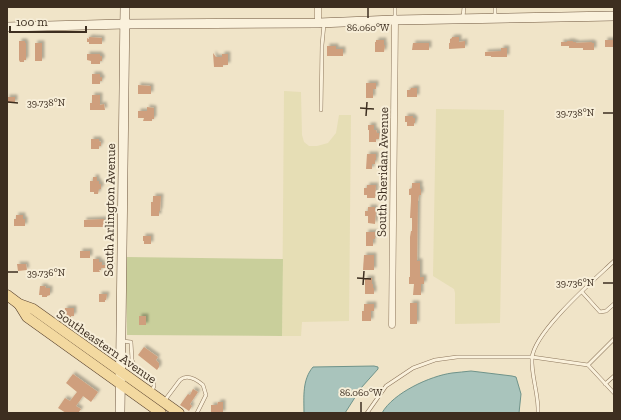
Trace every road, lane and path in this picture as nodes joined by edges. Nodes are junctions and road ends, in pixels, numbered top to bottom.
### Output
1 (125, 7) edge
2 (318, 7) edge
3 (395, 7) edge
4 (464, 7) edge
5 (495, 7) edge
6 (614, 16) edge
7 (494, 18) junction
8 (463, 19) junction
9 (395, 20) junction
10 (321, 22) junction
11 (125, 24) junction
12 (7, 27) edge
13 (320, 110) dead end
14 (614, 261) edge
15 (582, 292) junction
16 (7, 295) edge
17 (19, 304) junction
18 (614, 304) edge
19 (392, 325) dead end
20 (614, 339) edge
21 (120, 341) junction
22 (532, 357) junction
23 (132, 360) junction
24 (588, 365) junction
25 (120, 367) junction
26 (138, 368) junction
27 (614, 376) edge
28 (130, 379) junction
29 (120, 384) junction
30 (605, 384) junction
31 (151, 393) junction
32 (614, 394) edge
33 (163, 402) junction
34 (120, 413) edge
35 (161, 413) edge
36 (179, 413) edge
37 (197, 413) edge
38 (367, 413) edge
39 (538, 413) edge

1 - 11 main road, South Arlington Avenue
2 - 10 street
3 - 9 lane
4 - 8 lane
5 - 7 lane
6 - 7 main road
7 - 8 main road
8 - 9 main road
9 - 10 main road
9 - 19 street, South Sheridan Avenue
10 - 11 main road
10 - 13 lane
11 - 12 main road
11 - 21 main road, South Arlington Avenue
14 - 15 lane
15 - 18 lane
15 - 22 lane
16 - 17 main road, Southeastern Avenue
17 - 25 main road, Southeastern Avenue
17 - 29 main road, Southeastern Avenue
20 - 24 lane
21 - 23 lane
21 - 25 main road, South Arlington Avenue
22 - 24 lane
22 - 38 lane
22 - 39 lane
23 - 25 lane
23 - 26 lane
24 - 30 lane
25 - 28 main road, Southeastern Avenue
25 - 29 main road, South Arlington Avenue
26 - 28 lane
26 - 31 lane
27 - 30 lane
28 - 31 main road, Southeastern Avenue
29 - 34 main road, South Arlington Avenue
29 - 35 main road, Southeastern Avenue
30 - 32 lane
31 - 33 main road, Southeastern Avenue
33 - 36 main road, Southeastern Avenue
33 - 37 lane

